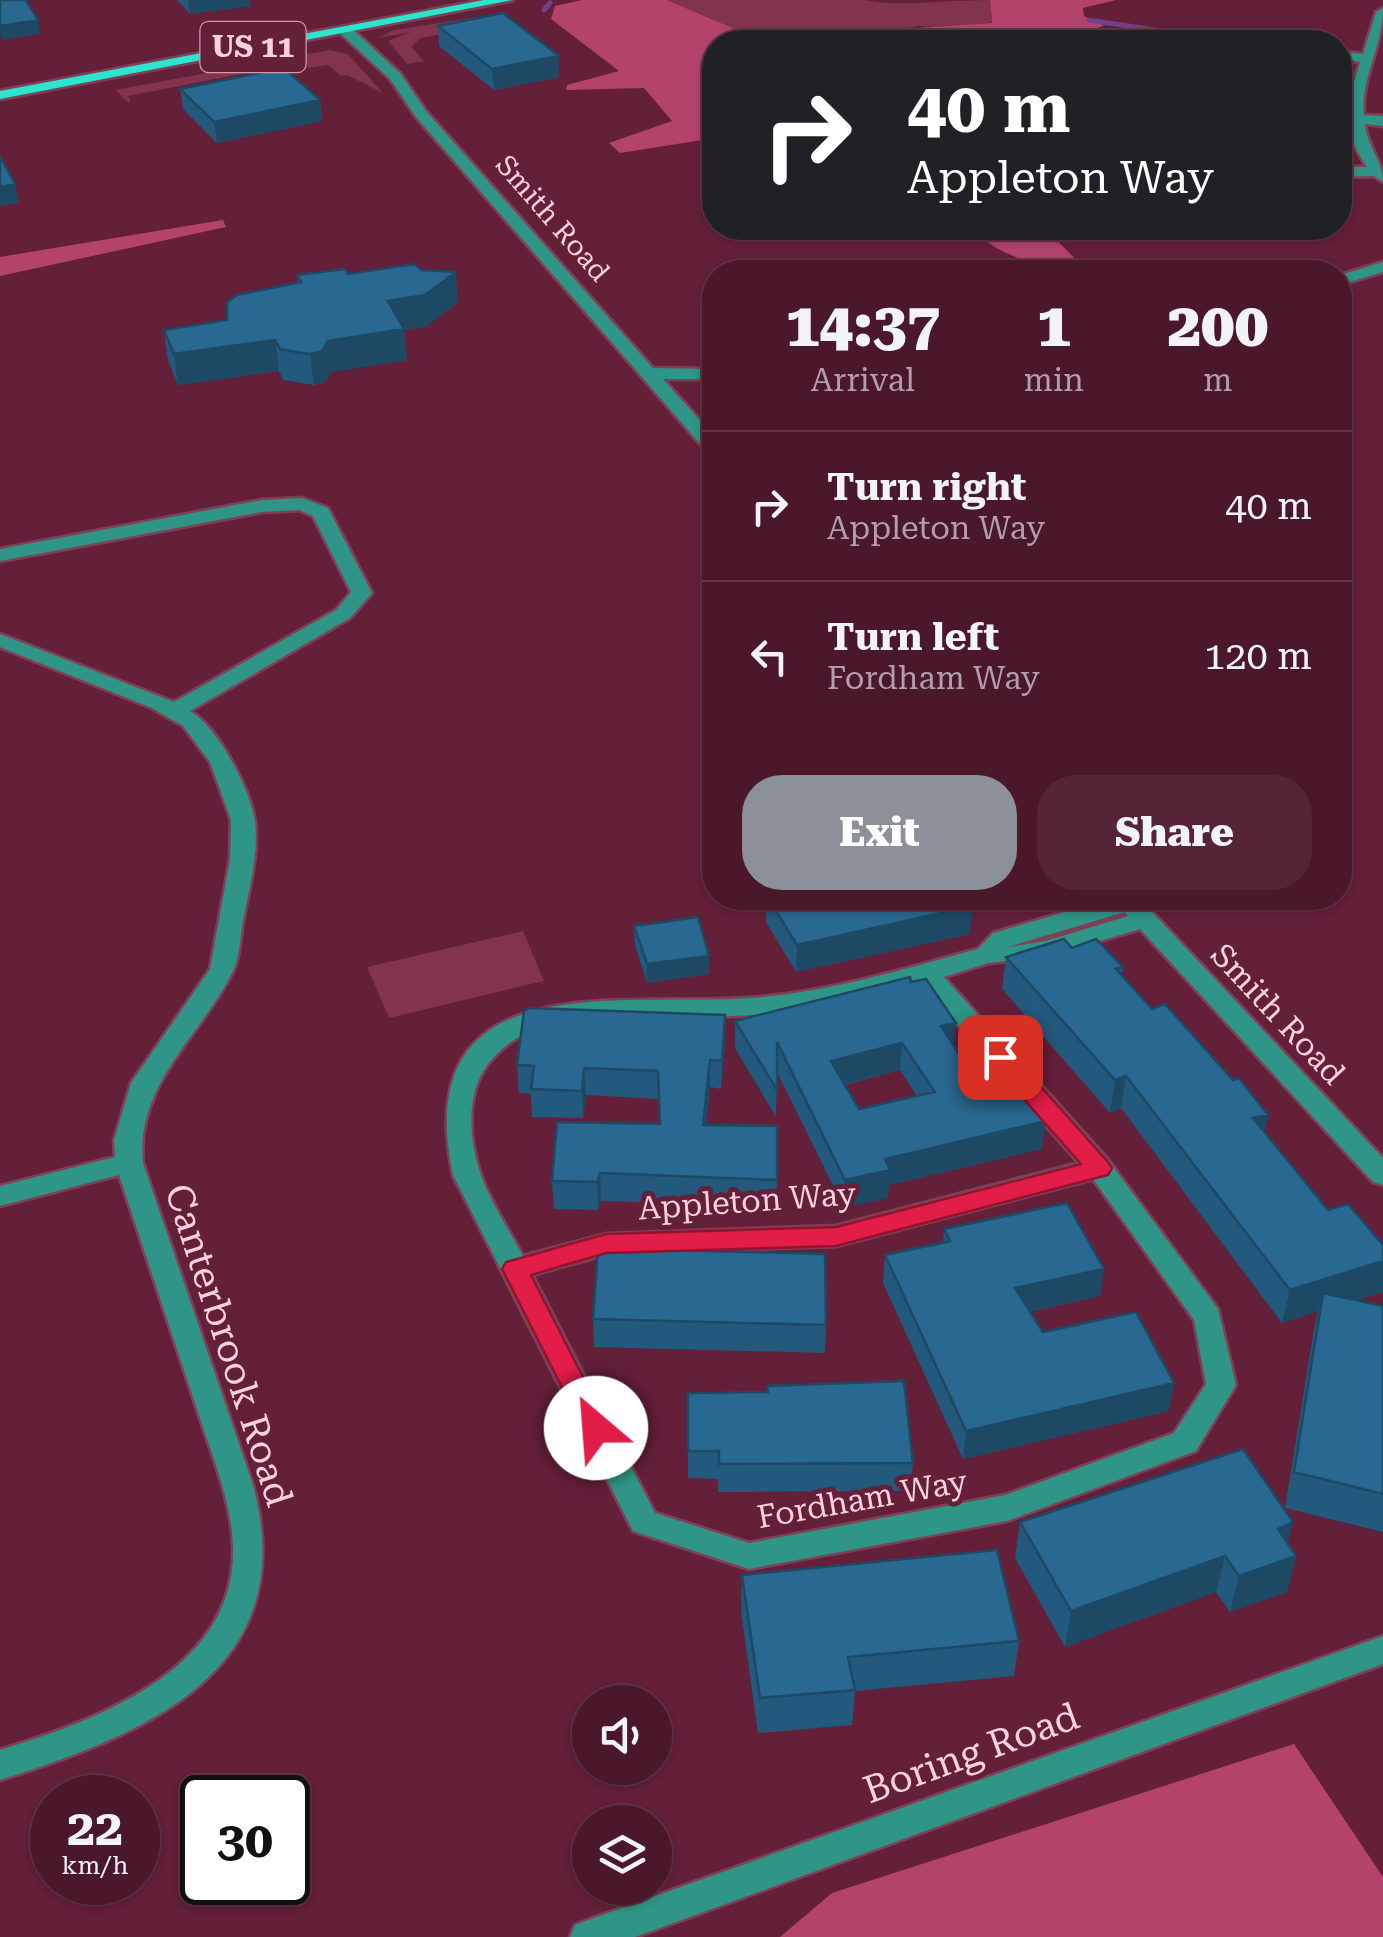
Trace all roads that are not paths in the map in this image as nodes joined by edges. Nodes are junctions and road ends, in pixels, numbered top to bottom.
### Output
1 (506, 0) edge
2 (1383, 12) edge
3 (345, 30) junction
4 (1352, 57) edge
5 (1370, 59) junction
6 (0, 95) edge
7 (1356, 119) junction
8 (1383, 121) edge
9 (1352, 173) edge
10 (1379, 174) edge
11 (1383, 268) edge
12 (1352, 277) edge
13 (650, 373) junction
14 (702, 374) edge
15 (702, 433) edge
16 (0, 555) edge
17 (0, 640) edge
18 (174, 712) junction
19 (1123, 910) edge
20 (1138, 910) edge
21 (927, 974) junction
22 (129, 1164) junction
23 (1099, 1168) junction
24 (1383, 1175) edge
25 (0, 1196) edge
26 (515, 1269) junction
27 (1383, 1650) edge
28 (0, 1765) edge
29 (588, 1937) edge

1 - 3 main road, US 11
2 - 5 street
3 - 6 main road, US 11
3 - 13 street, Smith Road
4 - 5 street
5 - 7 street
7 - 8 street
7 - 10 street
9 - 10 street
11 - 12 street
13 - 14 street
13 - 15 street, Smith Road
16 - 18 street
17 - 18 street
18 - 22 street, Canterbrook Road
19 - 21 street, Fordham Way
20 - 24 street, Smith Road
21 - 23 street, Fordham Way
21 - 26 street, Fordham Way
22 - 25 street
22 - 28 street, Canterbrook Road
23 - 26 street, Appleton Way
23 - 26 street, Fordham Way
27 - 29 street, Boring Road

